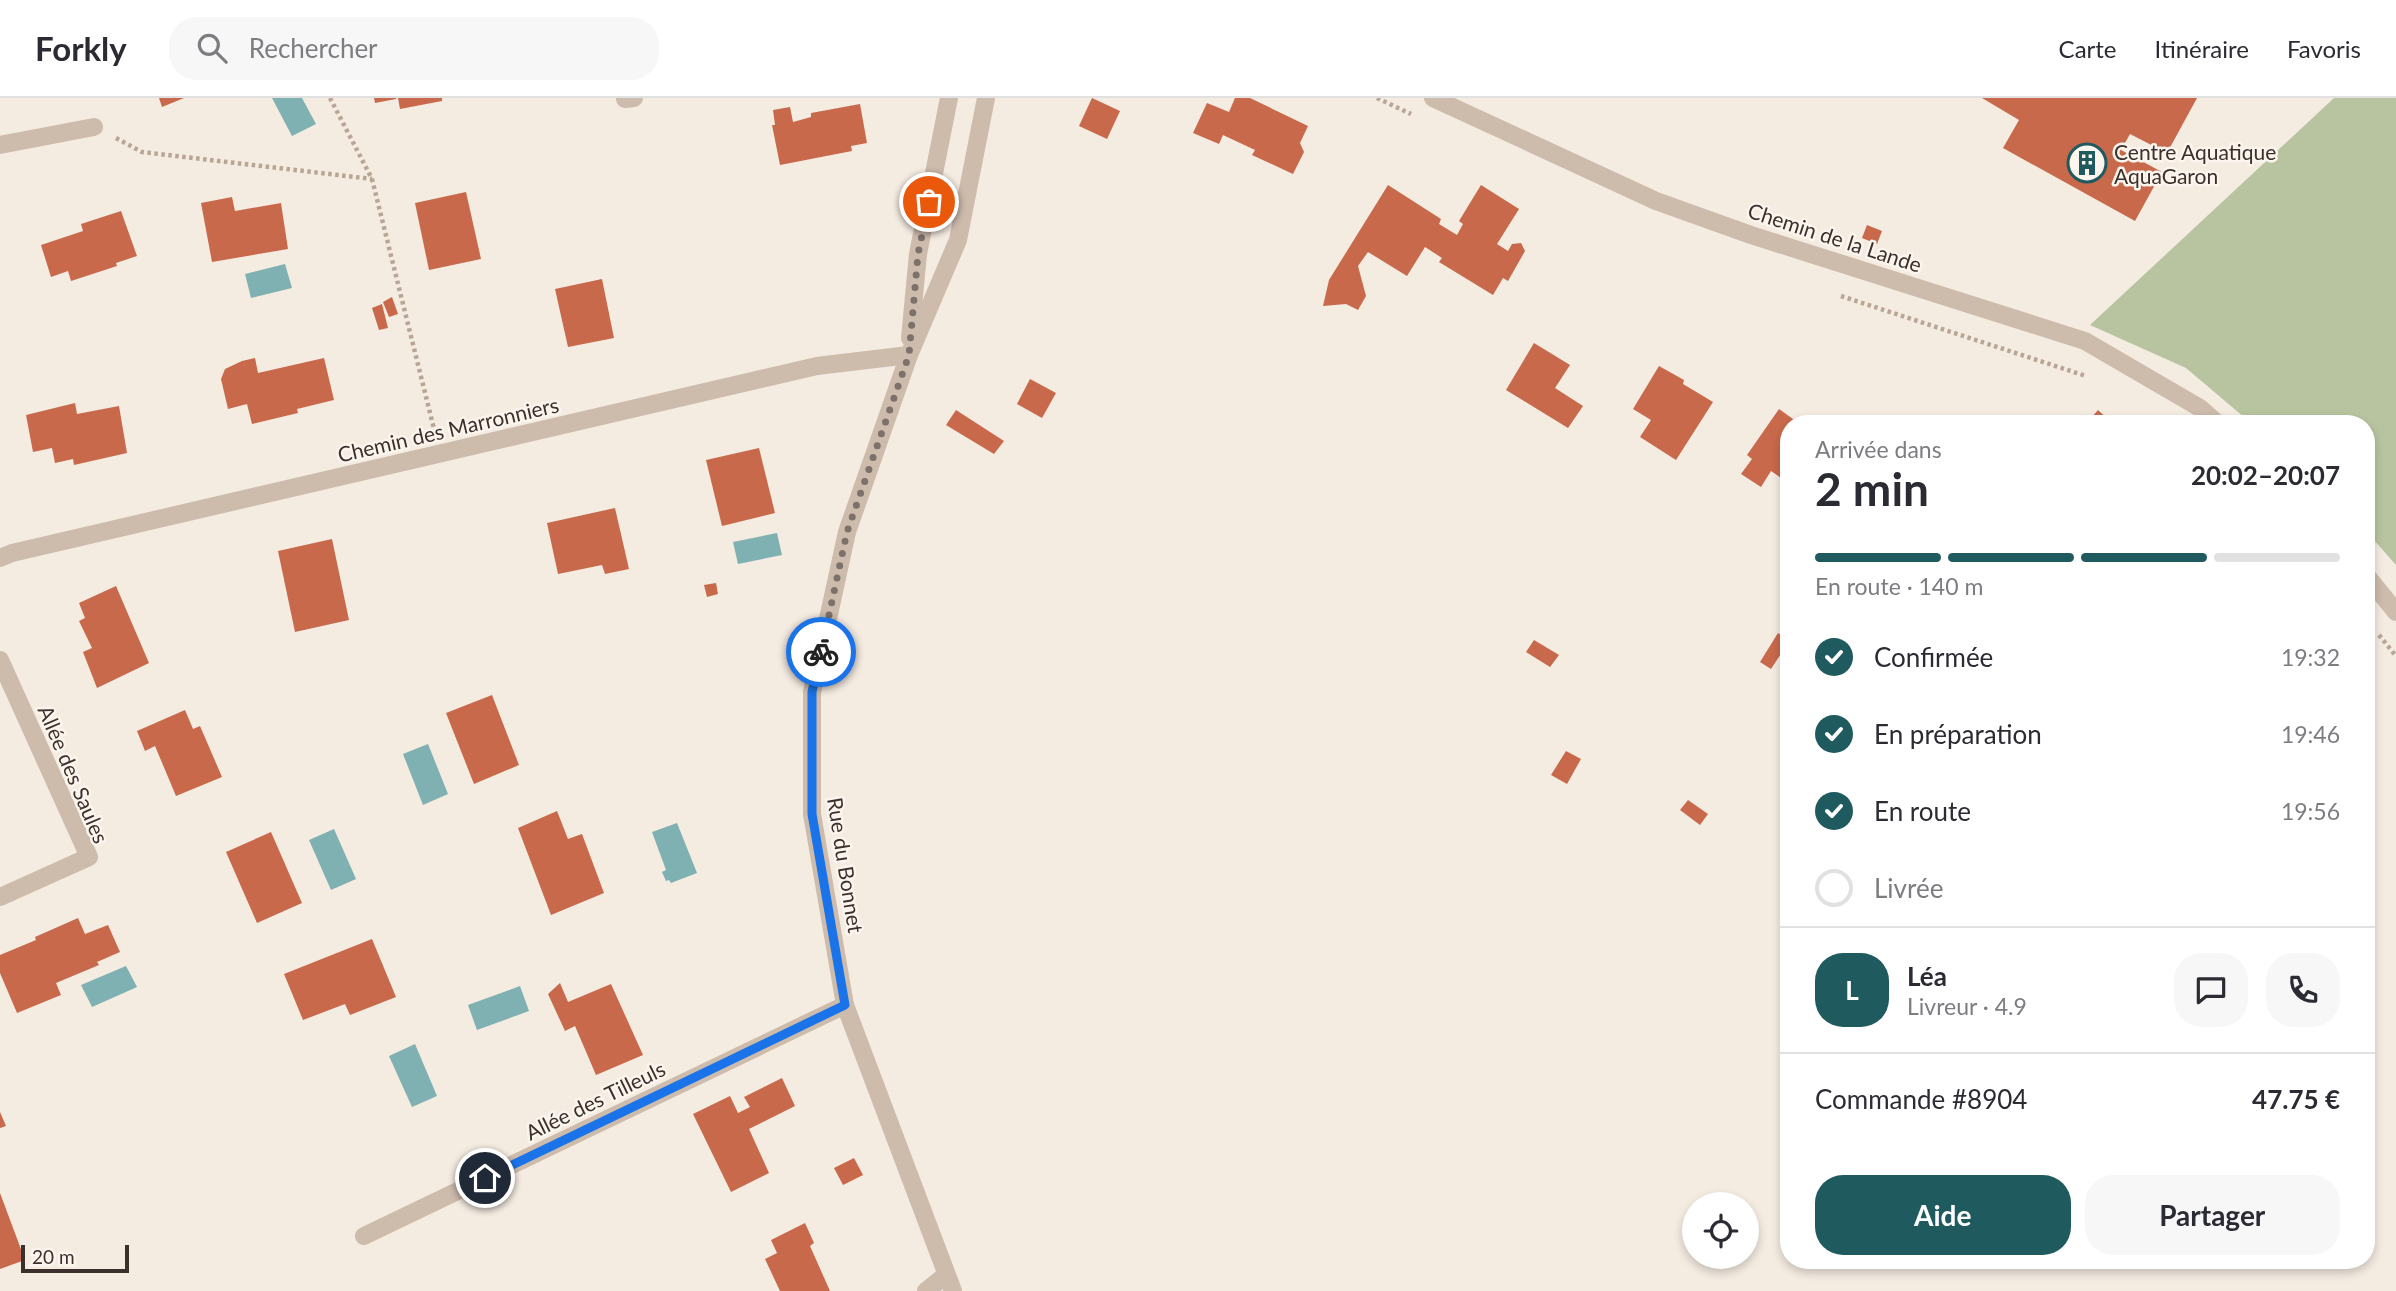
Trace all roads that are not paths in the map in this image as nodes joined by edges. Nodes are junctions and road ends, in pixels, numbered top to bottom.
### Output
1 (949, 98) edge
2 (986, 98) edge
3 (1433, 98) edge
4 (94, 127) road end
5 (0, 145) edge
6 (909, 355) junction
7 (2208, 415) edge
8 (0, 558) edge
9 (2375, 586) edge
10 (2396, 612) edge
11 (0, 660) edge
12 (0, 897) edge
13 (845, 1005) junction
14 (364, 1236) dead end
15 (949, 1283) edge
16 (926, 1291) edge

1 - 6 street, Rue du Bonnet
2 - 6 street, Rue du Bonnet
3 - 7 street, Chemin de la Lande
4 - 5 street
6 - 8 street, Chemin des Marronniers
6 - 13 street, Rue du Bonnet
9 - 10 street
11 - 12 street, Allée des Saules
13 - 14 street, Allée des Tilleuls
13 - 15 street, Rue du Bonnet
15 - 16 street

